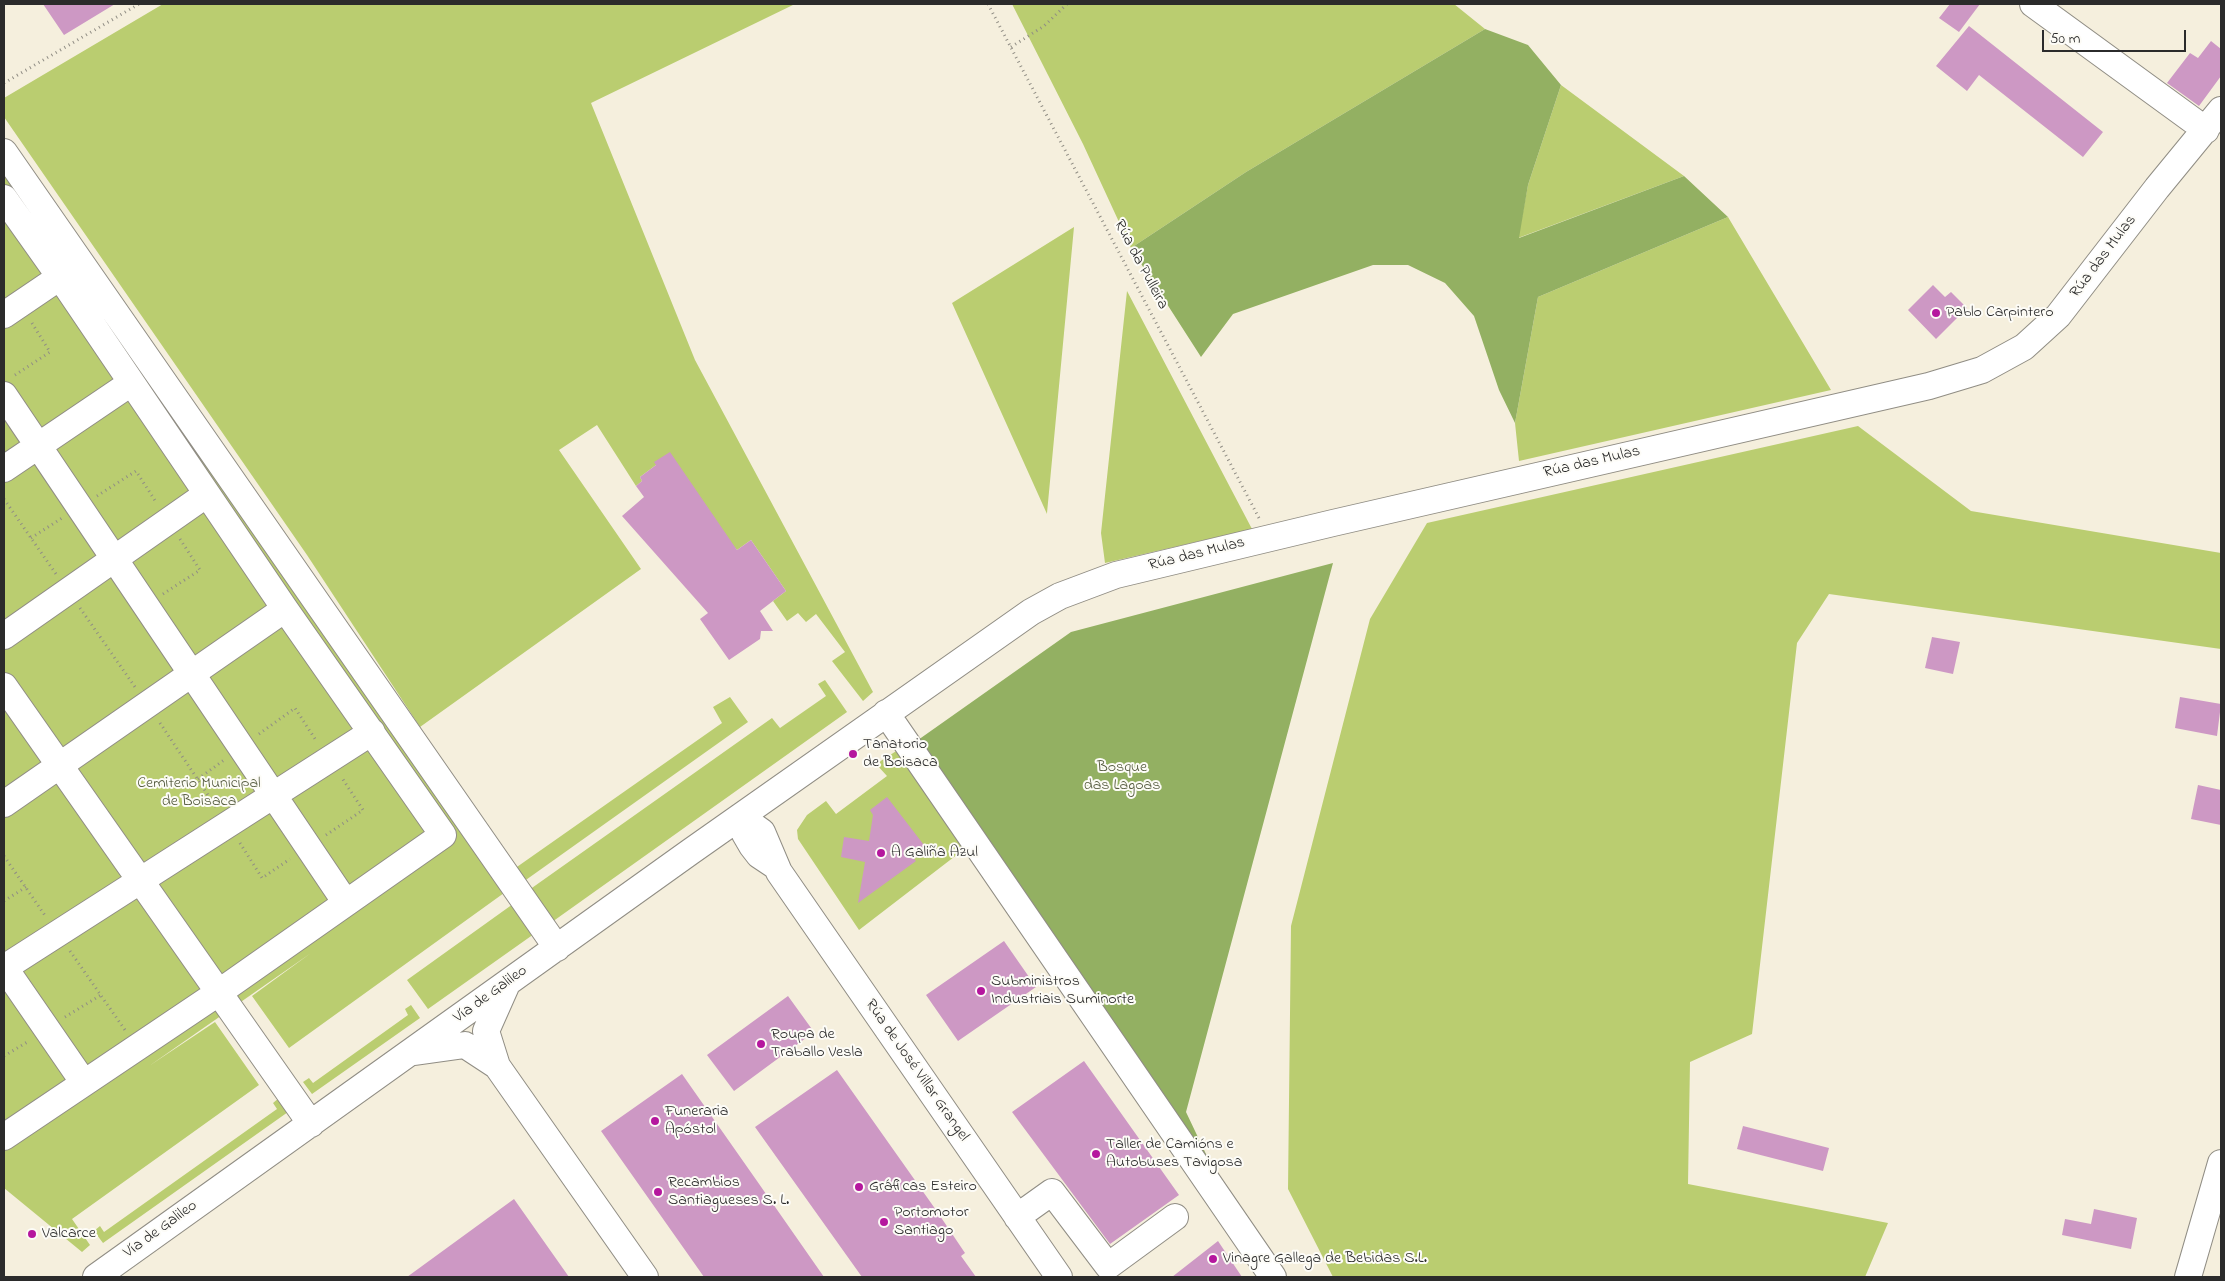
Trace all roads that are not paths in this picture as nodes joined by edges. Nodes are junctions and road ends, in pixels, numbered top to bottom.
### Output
1 (2033, 4) edge
2 (2214, 120) edge
3 (4, 152) edge
4 (4, 198) edge
5 (60, 277) junction
6 (4, 315) edge
7 (131, 383) junction
8 (8, 386) edge
9 (38, 446) junction
10 (4, 469) edge
11 (207, 494) junction
12 (114, 559) junction
13 (285, 610) junction
14 (4, 636) edge
15 (192, 674) junction
16 (4, 686) edge
17 (886, 713) junction
18 (372, 732) junction
19 (59, 765) junction
20 (784, 787) junction
21 (273, 795) junction
22 (4, 804) edge
23 (742, 817) junction
24 (702, 844) junction
25 (774, 865) junction
26 (140, 881) junction
27 (346, 903) junction
28 (557, 948) junction
29 (4, 968) edge
30 (508, 984) junction
31 (218, 993) junction
32 (476, 1007) junction
33 (446, 1028) junction
34 (476, 1038) junction
35 (411, 1052) junction
36 (84, 1083) junction
37 (311, 1124) junction
38 (4, 1137) edge
39 (2221, 1163) edge
40 (1017, 1217) junction
41 (1175, 1217) dead end
42 (96, 1277) edge
43 (645, 1277) edge
44 (1059, 1277) edge
45 (1273, 1277) edge
46 (2188, 1277) edge

1 - 2 street
2 - 17 street, Rúa das Mulas
3 - 28 street
4 - 5 street
5 - 6 street
5 - 7 street
7 - 9 street
7 - 11 street
8 - 9 street
9 - 10 street
9 - 12 street
11 - 12 street
11 - 13 street
12 - 14 street
12 - 15 street
13 - 15 street
13 - 18 street
15 - 19 street
15 - 21 street
16 - 19 street
17 - 20 street, Vía de Galileo
17 - 45 street
18 - 21 street
18 - 27 street
19 - 22 street
19 - 26 street
20 - 23 street, Vía de Galileo
20 - 25 street, Rúa de José Villar Grangel
21 - 26 street
21 - 27 street
23 - 24 street, Vía de Galileo
23 - 25 street, Rúa de José Villar Grangel
24 - 25 street, Rúa de José Villar Grangel
24 - 28 street, Vía de Galileo
25 - 40 street, Rúa de José Villar Grangel
26 - 29 street
26 - 31 street
27 - 31 street
28 - 30 street, Vía de Galileo
29 - 36 street
30 - 32 street, Vía de Galileo
30 - 34 street
31 - 36 street
31 - 37 street
32 - 33 street, Vía de Galileo
32 - 34 street
33 - 34 street
33 - 35 street, Vía de Galileo
34 - 35 street
34 - 43 street
35 - 37 street, Vía de Galileo
36 - 38 street
37 - 42 street, Vía de Galileo
39 - 46 street
40 - 41 street
40 - 44 street, Rúa de José Villar Grangel

